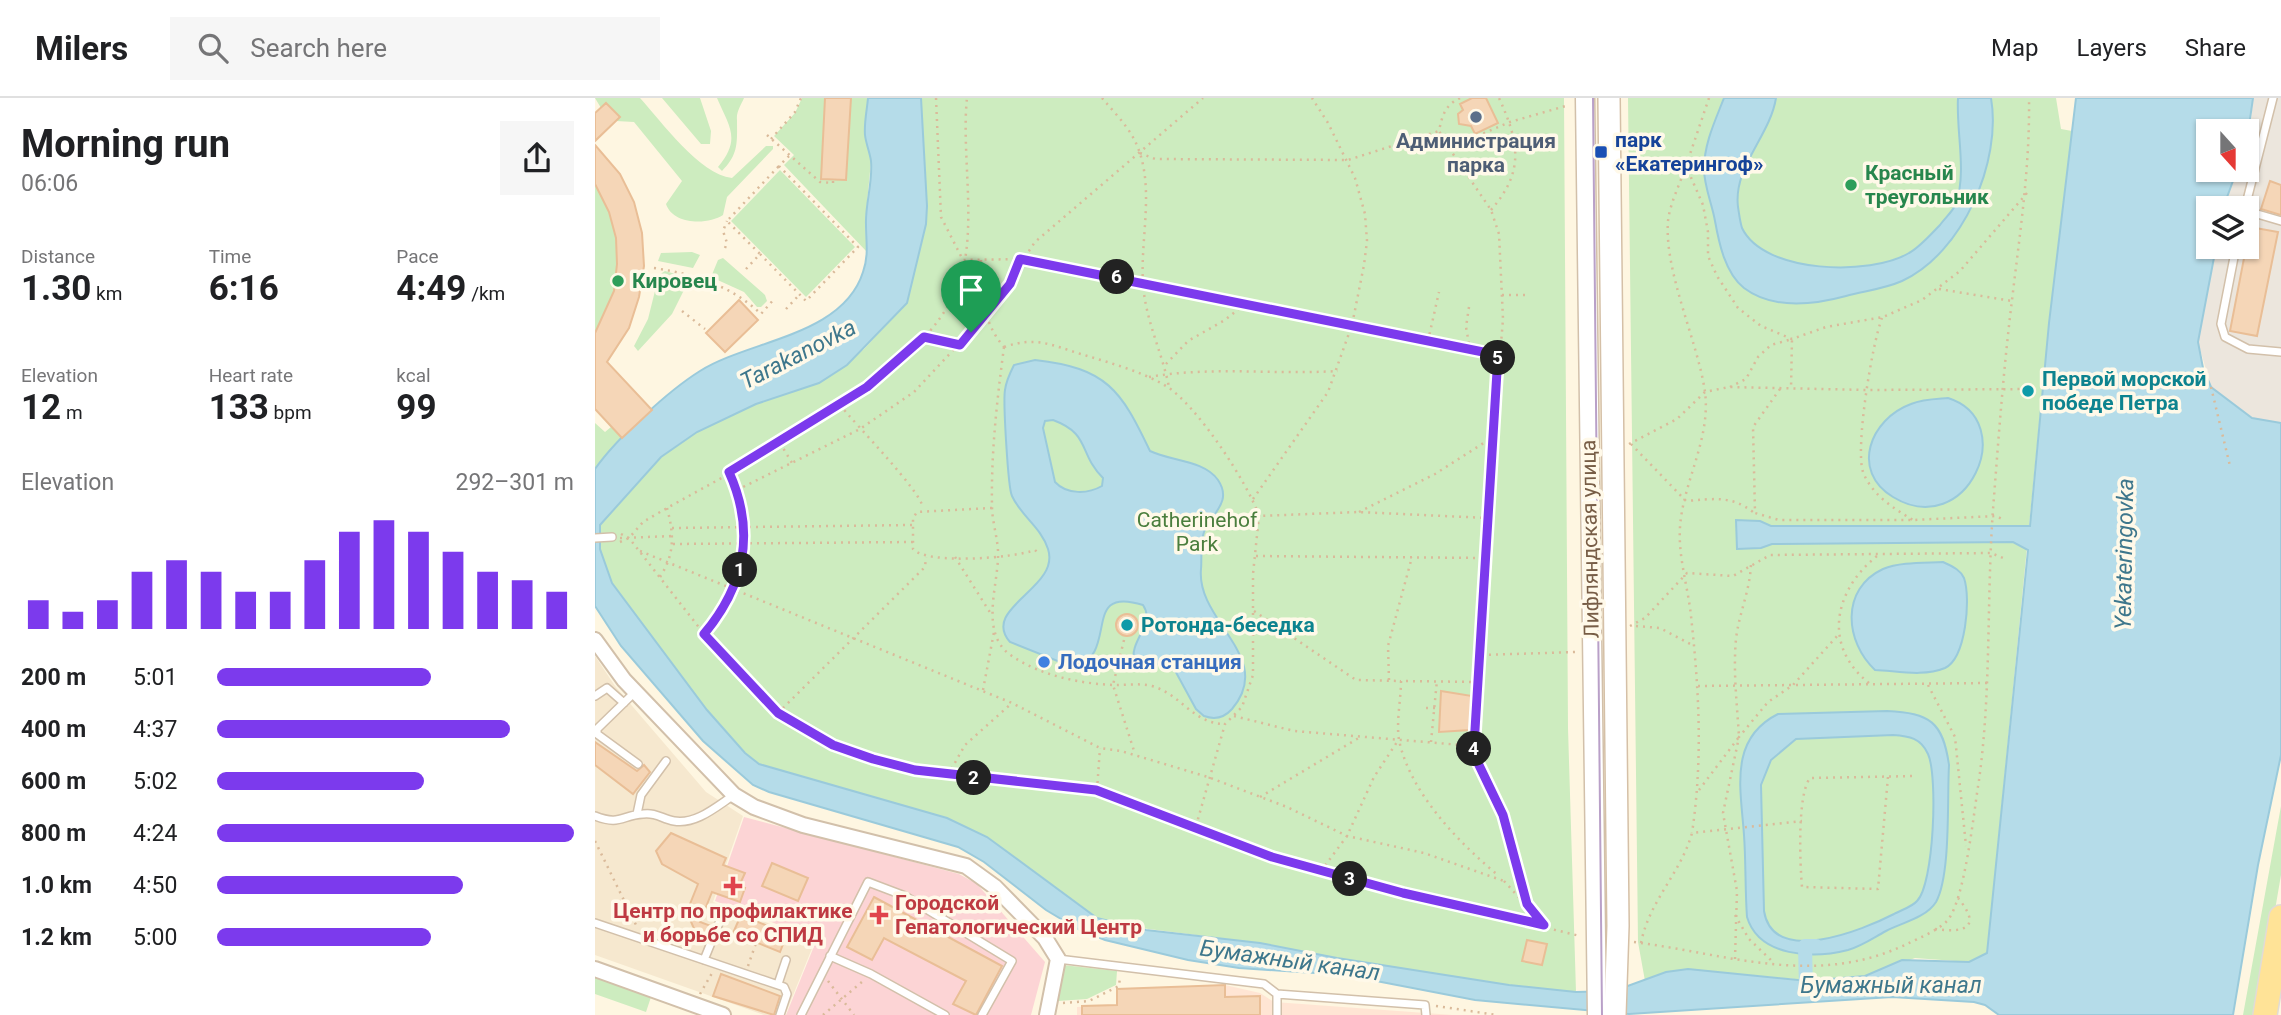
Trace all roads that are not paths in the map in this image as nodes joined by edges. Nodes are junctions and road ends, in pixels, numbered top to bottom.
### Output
1 (1609, 98) edge
2 (2273, 98) edge
3 (1579, 102) edge
4 (2249, 196) edge
5 (2259, 214) edge
6 (2281, 221) edge
7 (2234, 259) edge
8 (2281, 352) edge
9 (612, 537) road end
10 (595, 538) edge
11 (595, 640) edge
12 (635, 692) junction
13 (595, 696) edge
14 (624, 704) junction
15 (666, 761) dead end
16 (638, 764) dead end
17 (734, 795) junction
18 (637, 814) junction
19 (595, 816) edge
20 (2281, 917) edge
21 (595, 923) edge
22 (719, 923) dead end
23 (830, 956) junction
24 (1058, 959) junction
25 (705, 960) junction
26 (786, 960) dead end
27 (595, 969) edge
28 (1606, 980) junction
29 (778, 984) junction
30 (1277, 994) junction
31 (2281, 1002) edge
32 (715, 1013) edge
33 (780, 1015) edge
34 (801, 1015) edge
35 (945, 1015) edge
36 (982, 1015) edge
37 (1048, 1015) edge
38 (1277, 1015) edge
39 (1426, 1015) edge
40 (1597, 1015) edge
41 (1615, 1015) edge
42 (2265, 1015) edge
43 (2279, 1015) edge

1 - 28 main road, Лифляндская улица
2 - 4 lane
3 - 28 street, Лифляндская улица
5 - 6 lane
7 - 8 lane
9 - 10 lane
11 - 12 street
12 - 14 lane
12 - 17 street
13 - 14 lane
14 - 16 lane
15 - 18 lane
17 - 18 lane
17 - 24 street
18 - 19 lane
20 - 42 main road
21 - 25 lane
22 - 25 lane
23 - 34 lane
23 - 35 lane
23 - 36 lane
24 - 30 lane
24 - 37 street
25 - 29 lane
26 - 29 lane
27 - 32 street
28 - 40 street
28 - 41 main road
29 - 33 lane
30 - 38 lane
30 - 39 lane
31 - 43 main road

